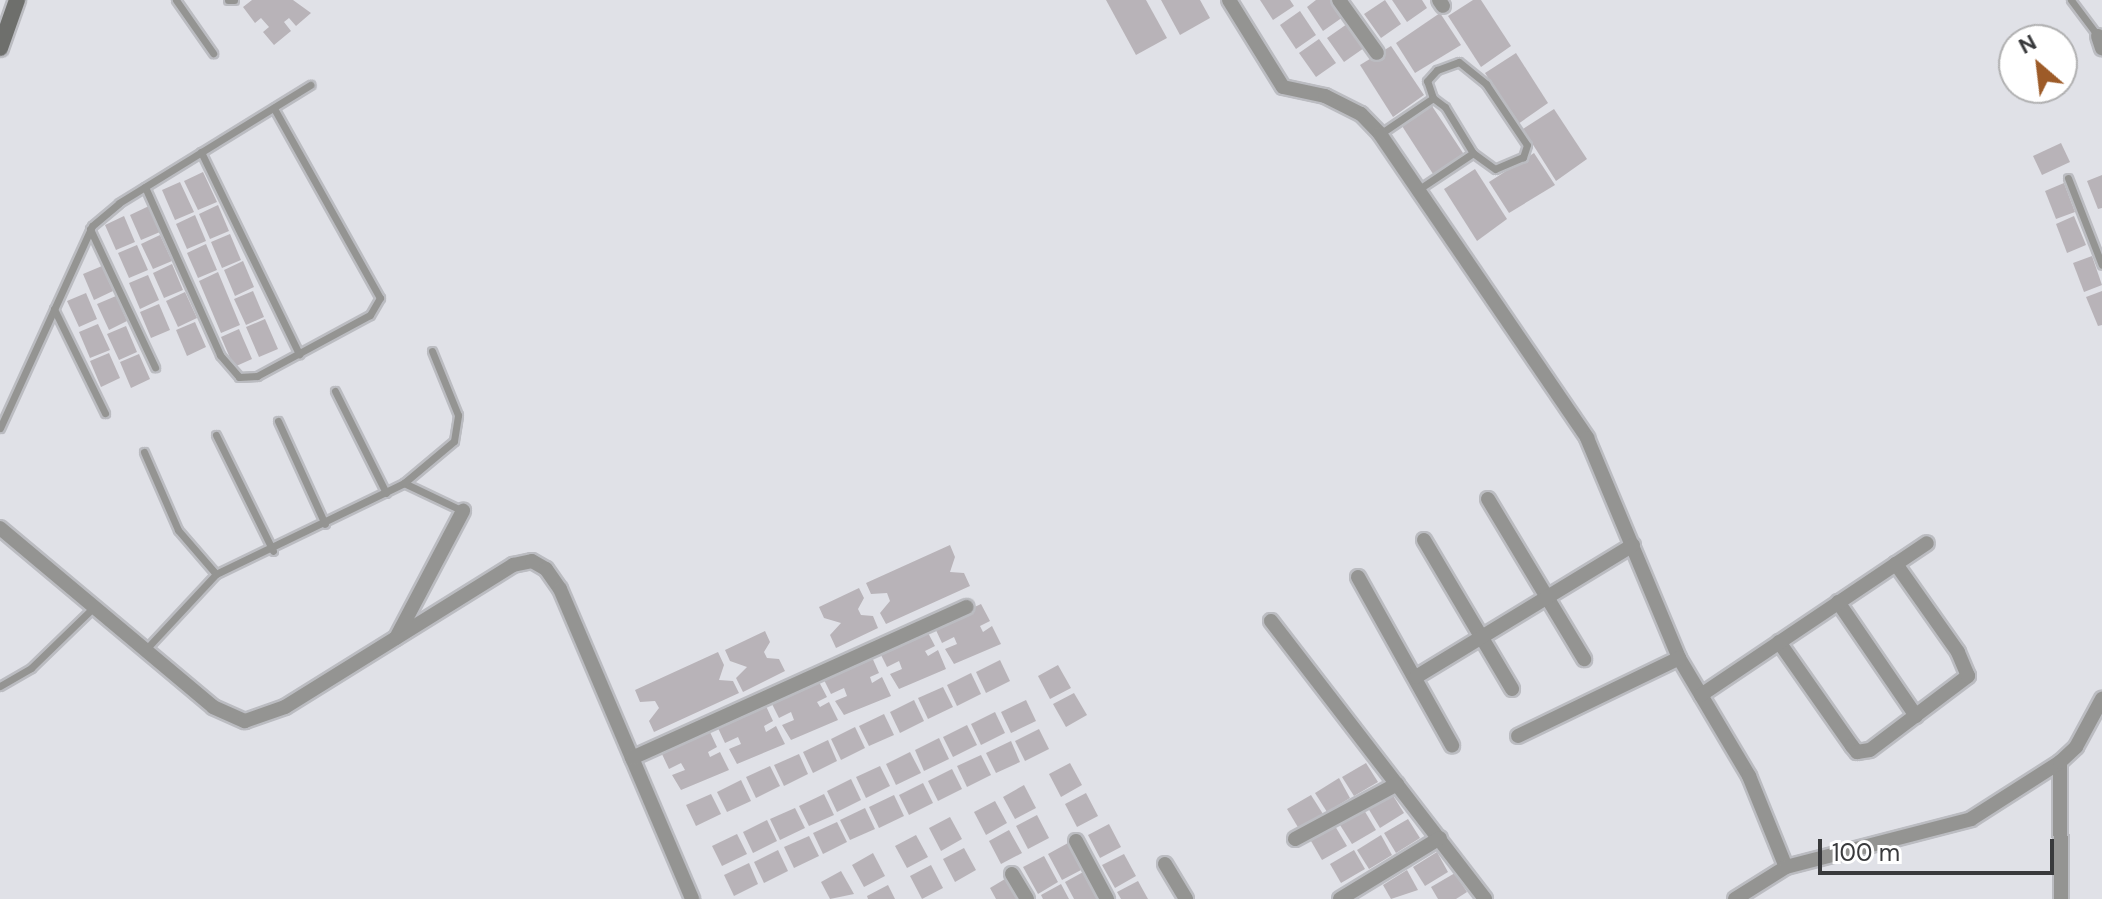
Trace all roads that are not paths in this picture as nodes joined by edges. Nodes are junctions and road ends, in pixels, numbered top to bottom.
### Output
1 (17, 0) edge
2 (176, 0) edge
3 (1229, 0) edge
4 (1339, 0) edge
5 (2071, 0) edge
6 (2100, 42) edge
7 (0, 48) edge
8 (213, 53) dead end
9 (1377, 53) dead end
10 (310, 85) dead end
11 (1433, 98) junction
12 (274, 108) junction
13 (1380, 134) junction
14 (201, 152) junction
15 (1473, 153) junction
16 (2068, 178) dead end
17 (145, 187) junction
18 (1419, 189) junction
19 (90, 229) junction
20 (2102, 265) edge
21 (54, 309) junction
22 (432, 351) dead end
23 (299, 354) junction
24 (155, 367) dead end
25 (335, 391) dead end
26 (105, 413) dead end
27 (278, 421) dead end
28 (0, 428) edge
29 (216, 435) dead end
30 (144, 452) dead end
31 (404, 483) junction
32 (386, 493) junction
33 (1488, 499) dead end
34 (463, 511) joint
35 (325, 524) junction
36 (0, 528) edge
37 (1424, 540) dead end
38 (1927, 543) dead end
39 (1633, 545) junction
40 (273, 551) junction
41 (1896, 564) junction
42 (216, 574) junction
43 (1358, 577) dead end
44 (1546, 597) junction
45 (1838, 602) junction
46 (96, 605) junction
47 (966, 607) dead end
48 (1271, 621) dead end
49 (1480, 637) junction
50 (396, 638) junction
51 (1779, 642) junction
52 (147, 648) junction
53 (1679, 658) junction
54 (1584, 659) dead end
55 (1416, 677) junction
56 (0, 686) edge
57 (1512, 689) dead end
58 (1701, 695) junction
59 (2102, 699) edge
60 (1916, 716) junction
61 (1518, 736) dead end
62 (1452, 745) dead end
63 (632, 758) junction
64 (2060, 762) junction
65 (1397, 784) junction
66 (1440, 838) junction
67 (1295, 839) dead end
68 (1076, 841) dead end
69 (1165, 864) dead end
70 (1786, 867) junction
71 (1012, 874) dead end
72 (1733, 898) edge
73 (692, 899) edge
74 (1027, 899) edge
75 (1107, 899) edge
76 (1186, 899) edge
77 (1340, 899) edge
78 (1485, 899) edge
79 (2061, 899) edge

1 - 7 street
2 - 8 lane
3 - 13 street
4 - 9 street
5 - 6 lane
10 - 12 lane
11 - 13 lane
11 - 15 lane
11 - 15 lane
12 - 14 lane
12 - 23 lane
13 - 18 street
14 - 17 lane
14 - 23 lane
15 - 18 lane
16 - 20 lane
17 - 19 lane
17 - 23 lane
18 - 39 street
19 - 21 lane
19 - 24 lane
21 - 26 lane
21 - 28 lane
22 - 31 lane
25 - 32 lane
27 - 35 lane
29 - 40 lane
30 - 42 lane
31 - 32 lane
31 - 34 lane
32 - 35 lane
33 - 44 street
34 - 50 street
35 - 40 lane
36 - 46 street
37 - 49 street
38 - 41 street
39 - 44 street
39 - 53 street
40 - 42 lane
41 - 45 street
41 - 60 street
42 - 52 lane
43 - 55 street
44 - 49 street
44 - 54 street
45 - 51 street
45 - 60 street
46 - 52 street
46 - 56 lane
47 - 63 street
48 - 65 street
49 - 55 street
49 - 57 street
50 - 52 street
50 - 63 street
51 - 58 street
51 - 60 street
53 - 58 street
53 - 61 street
55 - 62 street
58 - 70 street
59 - 64 street
63 - 73 street
64 - 70 street
64 - 79 street
65 - 66 street
65 - 67 street
66 - 77 street
66 - 78 street
68 - 75 street
69 - 76 street
70 - 72 street
71 - 74 street

